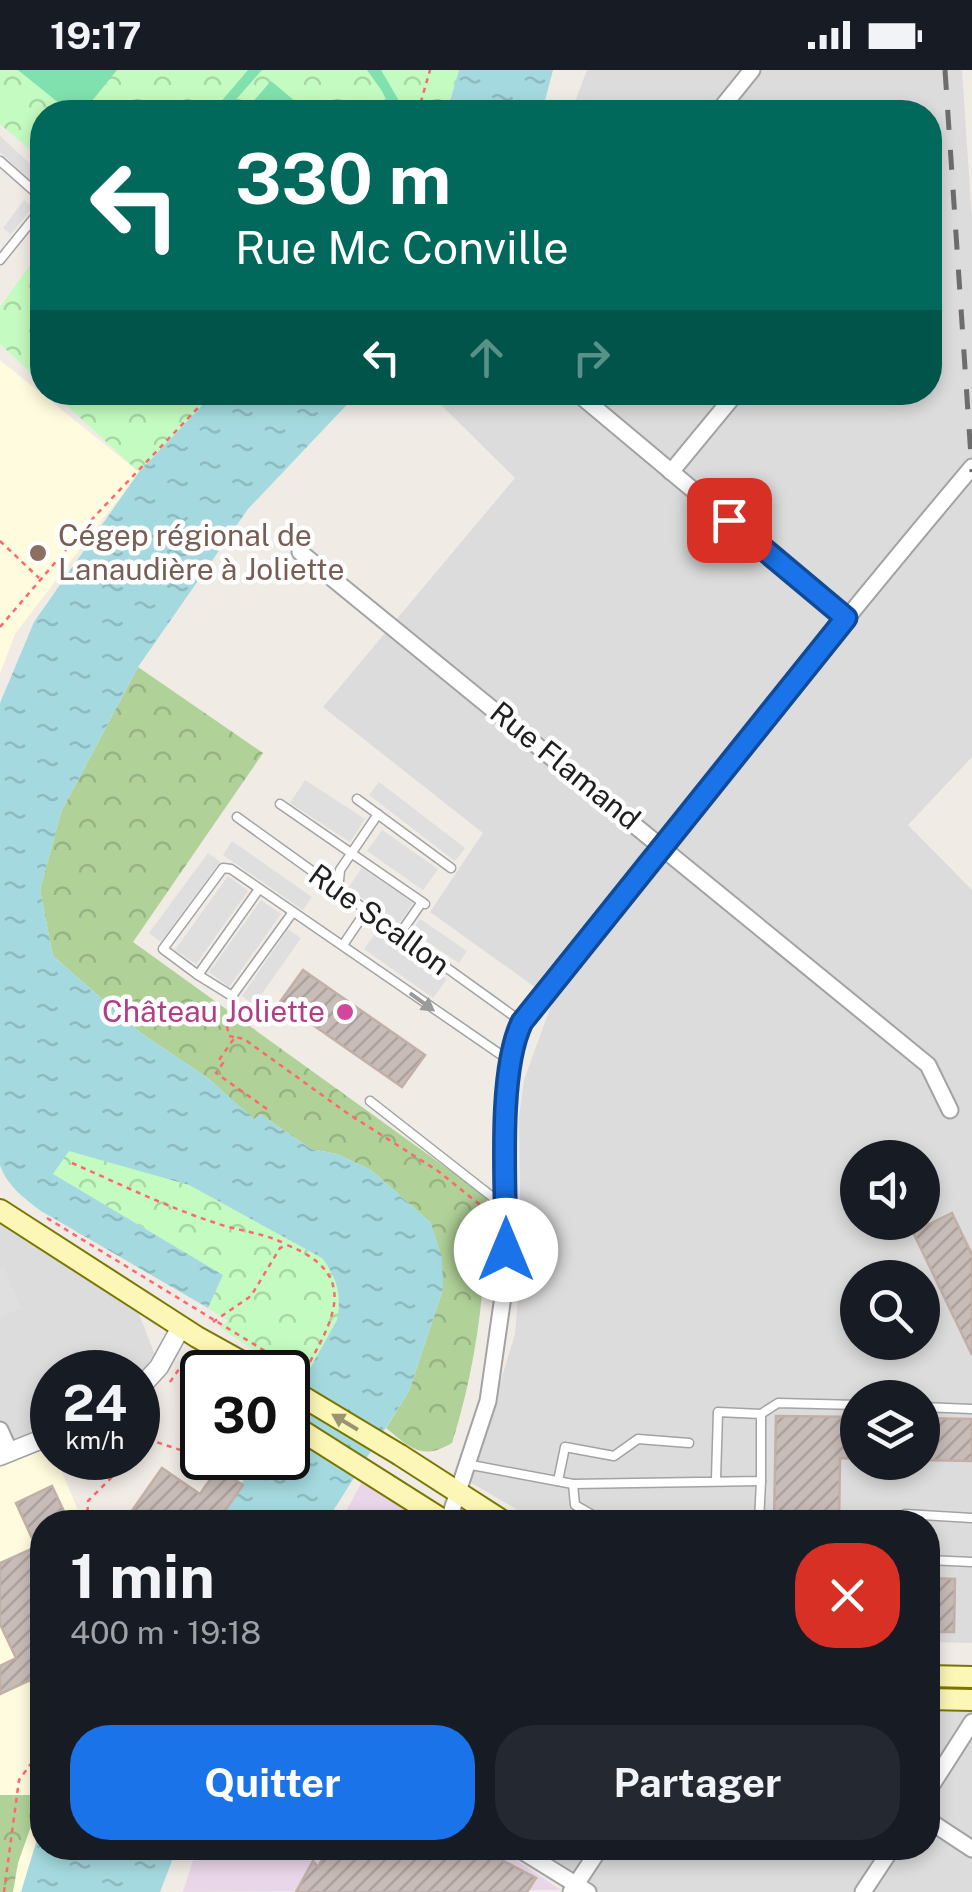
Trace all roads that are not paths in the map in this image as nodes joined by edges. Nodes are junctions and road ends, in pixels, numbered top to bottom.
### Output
1 (752, 70) edge
2 (728, 100) edge
3 (0, 161) edge
4 (30, 187) edge
5 (30, 222) edge
6 (1, 256) edge
7 (591, 405) edge
8 (726, 405) edge
9 (972, 467) edge
10 (671, 472) junction
11 (300, 552) dead end
12 (846, 618) junction
13 (357, 800) dead end
14 (280, 804) dead end
15 (378, 814) junction
16 (237, 817) dead end
17 (663, 846) junction
18 (352, 852) junction
19 (451, 868) dead end
20 (259, 889) junction
21 (338, 891) junction
22 (293, 912) junction
23 (366, 912) junction
24 (400, 935) junction
25 (342, 945) junction
26 (198, 974) junction
27 (522, 1022) junction
28 (510, 1061) junction
29 (370, 1101) dead end
30 (950, 1110) dead end
31 (506, 1207) junction
32 (0, 1210) edge
33 (189, 1332) junction
34 (208, 1350) edge
35 (221, 1350) edge
36 (160, 1366) edge
37 (310, 1395) edge
38 (840, 1405) edge
39 (940, 1408) edge
40 (972, 1409) edge
41 (761, 1414) junction
42 (0, 1430) edge
43 (310, 1435) edge
44 (689, 1442) dead end
45 (30, 1443) edge
46 (5, 1454) edge
47 (466, 1464) junction
48 (716, 1479) junction
49 (761, 1480) junction
50 (558, 1481) junction
51 (574, 1484) junction
52 (457, 1492) junction
53 (429, 1510) edge
54 (451, 1510) edge
55 (485, 1510) edge
56 (584, 1510) edge
57 (760, 1510) edge
58 (940, 1516) edge
59 (972, 1518) edge
60 (940, 1561) edge
61 (972, 1562) edge
62 (940, 1676) edge
63 (972, 1677) edge
64 (940, 1699) edge
65 (972, 1700) edge
66 (972, 1722) edge
67 (940, 1773) edge
68 (940, 1828) edge
69 (972, 1849) edge
70 (534, 1860) edge
71 (594, 1860) edge
72 (884, 1860) edge
73 (578, 1890) edge
74 (864, 1892) edge

1 - 2 street
3 - 4 lane
5 - 6 lane
7 - 10 street
8 - 10 street
9 - 12 street
10 - 12 street
11 - 17 street, Rue Flamand
12 - 17 street
13 - 15 lane
14 - 18 lane
15 - 18 lane
15 - 19 lane
16 - 21 lane, Rue Scallon
17 - 27 street
17 - 30 street, Rue Flamand
18 - 21 lane
18 - 24 lane
20 - 22 lane
20 - 26 lane
20 - 26 lane
21 - 23 lane, Rue Scallon
22 - 25 lane
22 - 26 lane
23 - 24 lane, Rue Scallon
23 - 25 lane
24 - 27 lane, Rue Scallon
25 -> 28 lane
27 - 28 street
28 - 31 street
29 - 31 lane
31 - 47 street
32 - 33 main road
33 - 34 main road
33 - 35 main road
33 - 36 street
52 -> 37 main road, bridge
38 - 41 lane
39 - 40 lane
41 - 48 lane
41 - 49 lane
42 - 46 street
43 - 53 main road
44 - 50 lane
45 - 46 street
47 - 50 lane
47 - 52 street
48 - 49 lane
48 - 51 lane
49 - 57 lane
50 - 51 lane
51 - 56 lane
52 - 54 street
52 - 55 main road
58 - 59 lane
60 - 61 lane
62 - 63 main road
64 - 65 main road
66 - 67 street
68 - 69 street
70 - 73 street
71 - 73 street
72 - 74 street

